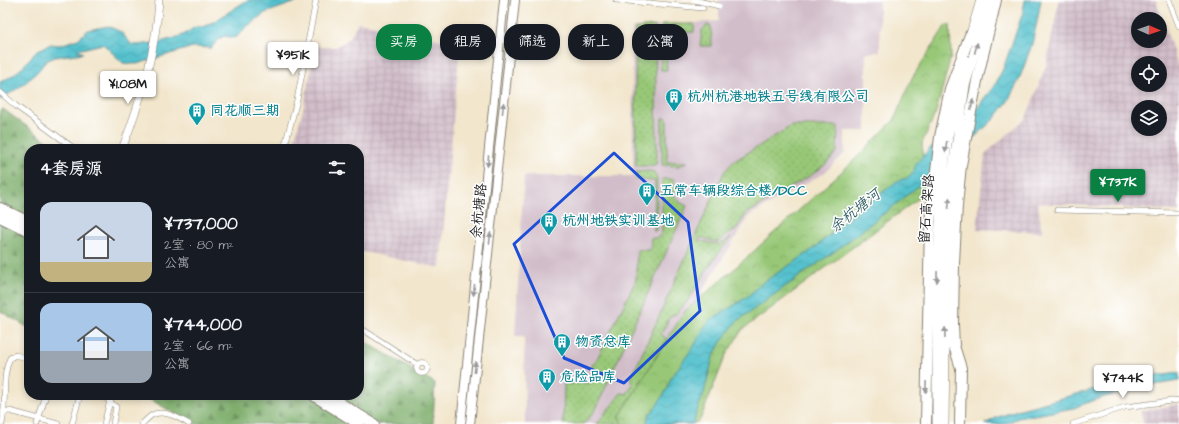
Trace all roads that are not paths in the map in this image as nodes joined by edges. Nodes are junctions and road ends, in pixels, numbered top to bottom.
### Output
1 (160, 0) edge
2 (316, 0) edge
3 (504, 0) edge
4 (515, 0) edge
5 (616, 0) edge
6 (694, 0) edge
7 (702, 0) edge
8 (981, 0) edge
9 (989, 0) edge
10 (996, 0) edge
11 (1169, 0) edge
12 (719, 6) dead end
13 (1179, 26) edge
14 (970, 35) junction
15 (0, 92) edge
16 (68, 144) edge
17 (124, 144) edge
18 (285, 144) edge
19 (0, 208) edge
20 (1057, 210) dead end
21 (1179, 213) edge
22 (0, 217) edge
23 (24, 220) edge
24 (24, 229) edge
25 (364, 330) edge
26 (24, 357) edge
27 (418, 365) dead end
28 (44, 400) edge
29 (79, 400) edge
30 (320, 400) edge
31 (335, 400) edge
32 (1179, 400) edge
33 (110, 401) joint
34 (3, 412) junction
35 (39, 418) junction
36 (2, 424) edge
37 (37, 424) edge
38 (58, 424) edge
39 (72, 424) edge
40 (104, 424) edge
41 (113, 424) edge
42 (142, 424) edge
43 (189, 424) edge
44 (359, 424) edge
45 (374, 424) edge
46 (461, 424) edge
47 (470, 424) edge
48 (926, 424) edge
49 (937, 424) edge
50 (944, 424) edge
51 (960, 424) edge
52 (1073, 424) edge

1 - 17 street
2 - 18 street
3 -> 46 main road, 余杭塘路
47 -> 4 main road, 余杭塘路
5 - 7 street
6 - 12 street, bridge
8 - 14 highway, 留石高架路
50 -> 9 highway, 留石高架路
51 -> 10 highway
11 - 13 street
14 -> 48 highway
14 -> 49 highway, 留石高架路
15 - 16 street
19 - 23 highway
20 - 21 street
22 - 24 highway
25 - 27 street
26 - 34 street
28 - 35 street
29 - 39 street
30 - 44 highway
31 - 45 highway
32 - 52 street
33 - 40 street
33 - 41 street
34 - 35 street
34 - 36 street
35 - 37 street
35 - 38 street
42 - 43 street

